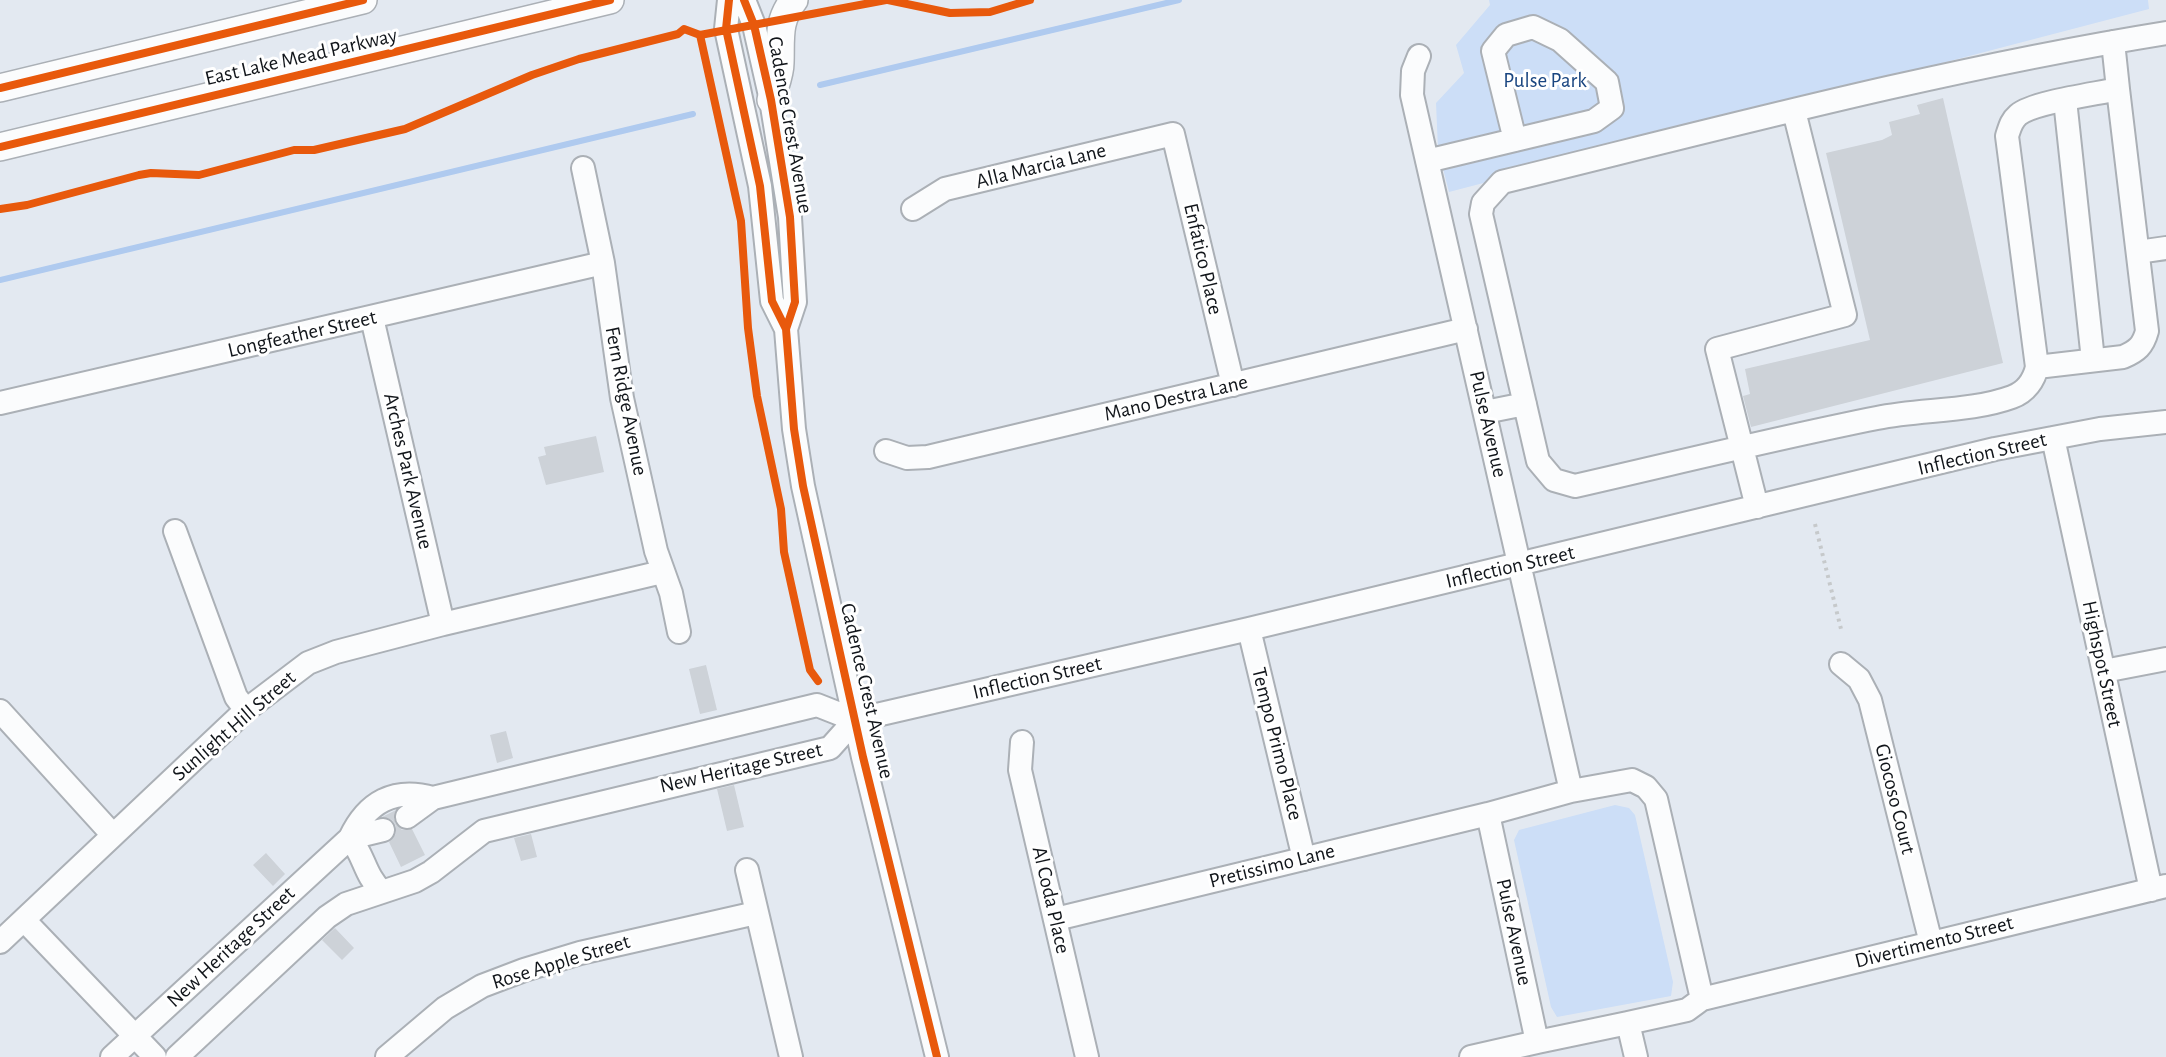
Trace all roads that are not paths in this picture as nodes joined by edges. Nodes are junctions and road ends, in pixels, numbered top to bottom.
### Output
1 (363, 0) edge
2 (610, 0) edge
3 (729, 0) edge
4 (744, 0) edge
5 (794, 0) edge
6 (2166, 33) edge
7 (2113, 42) junction
8 (1419, 56) dead end
9 (0, 87) edge
10 (2118, 89) junction
11 (771, 100) junction
12 (2065, 100) junction
13 (1794, 111) junction
14 (1173, 134) joint
15 (1515, 140) junction
16 (0, 147) edge
17 (1427, 161) junction
18 (583, 168) dead end
19 (914, 209) dead end
20 (2166, 248) edge
21 (2138, 252) junction
22 (603, 263) junction
23 (372, 318) junction
24 (786, 328) junction
25 (1466, 329) junction
26 (2093, 360) junction
27 (2037, 367) junction
28 (1233, 385) junction
29 (0, 403) edge
30 (1525, 404) junction
31 (1485, 412) junction
32 (2166, 422) edge
33 (2053, 438) junction
34 (1742, 448) junction
35 (886, 451) dead end
36 (1757, 507) junction
37 (175, 531) dead end
38 (1520, 564) junction
39 (662, 572) junction
40 (443, 624) junction
41 (1249, 629) junction
42 (679, 633) dead end
43 (2166, 659) edge
44 (1841, 663) dead end
45 (2104, 671) junction
46 (246, 710) junction
47 (0, 711) edge
48 (855, 720) junction
49 (1023, 742) dead end
50 (1571, 791) junction
51 (433, 798) junction
52 (1488, 814) junction
53 (407, 818) dead end
54 (383, 830) dead end
55 (112, 834) junction
56 (350, 838) junction
57 (1304, 859) junction
58 (747, 870) dead end
59 (2159, 888) edge
60 (382, 892) junction
61 (756, 913) junction
62 (1056, 919) junction
63 (24, 920) junction
64 (0, 942) edge
65 (1931, 943) junction
66 (1702, 999) junction
67 (1628, 1023) junction
68 (135, 1036) junction
69 (1537, 1042) junction
70 (112, 1057) edge
71 (155, 1057) edge
72 (177, 1057) edge
73 (387, 1057) edge
74 (791, 1057) edge
75 (937, 1057) edge
76 (1087, 1057) edge
77 (1471, 1057) edge
78 (1636, 1057) edge

1 - 9 main road, East Lake Mead Parkway
2 - 16 main road, East Lake Mead Parkway
3 - 24 street, Cadence Crest Avenue
4 - 11 street, Cadence Crest Avenue
5 - 11 main road
6 - 7 street
7 - 10 street
7 - 13 street
8 - 17 street, Pulse Avenue
10 - 12 street
10 - 21 street
11 - 24 street, Cadence Crest Avenue
12 - 26 street
12 - 27 street
13 - 30 street
13 - 34 street
14 - 19 street, Alla Marcia Lane
14 - 28 street, Enfatico Place
15 - 15 street
15 - 17 street
17 - 25 street, Pulse Avenue
18 - 22 street, Fern Ridge Avenue
20 - 21 street
21 - 26 street
22 - 23 street, Longfeather Street
22 - 39 street, Fern Ridge Avenue
23 - 29 street, Longfeather Street
23 - 40 street, Arches Park Avenue
24 - 48 street, Cadence Crest Avenue
25 - 28 street, Mano Destra Lane
25 - 31 street, Pulse Avenue
26 - 27 street
27 - 34 street
28 - 35 street, Mano Destra Lane
30 - 31 street
30 - 34 street
31 - 38 street, Pulse Avenue
32 - 33 street, Inflection Street
33 - 36 street, Inflection Street
33 - 45 street, Highspot Street
34 - 36 street
36 - 38 street, Inflection Street
37 - 46 street
38 - 41 street, Inflection Street
38 - 50 street, Pulse Avenue
39 - 40 street, Sunlight Hill Street
39 - 42 street, Fern Ridge Avenue
40 - 46 street, Sunlight Hill Street
41 - 48 street, Inflection Street
41 - 57 street, Tempo Primo Place
43 - 45 street
44 - 65 street, Giocoso Court
45 - 59 street, Highspot Street
46 - 55 street, Sunlight Hill Street
47 - 55 street
48 - 51 street, New Heritage Street
48 - 60 street, New Heritage Street
48 - 75 street, Cadence Crest Avenue
49 - 62 street, Al Coda Place
50 - 52 street
50 - 66 street
51 - 53 street, New Heritage Street
51 - 56 street, New Heritage Street
52 - 57 street, Pretissimo Lane
52 - 69 street, Pulse Avenue
54 - 56 street, New Heritage Street
55 - 63 street, Sunlight Hill Street
56 - 60 street
56 - 68 street, New Heritage Street
57 - 62 street, Pretissimo Lane
58 - 61 street
59 - 65 street, Divertimento Street
60 - 72 street, New Heritage Street
61 - 73 street, Rose Apple Street
61 - 74 street
62 - 76 street, Al Coda Place
63 - 64 street, Sunlight Hill Street
63 - 68 street
65 - 66 street, Divertimento Street
66 - 67 street
67 - 69 street
67 - 78 street
68 - 70 street, New Heritage Street
68 - 71 street
69 - 77 street

